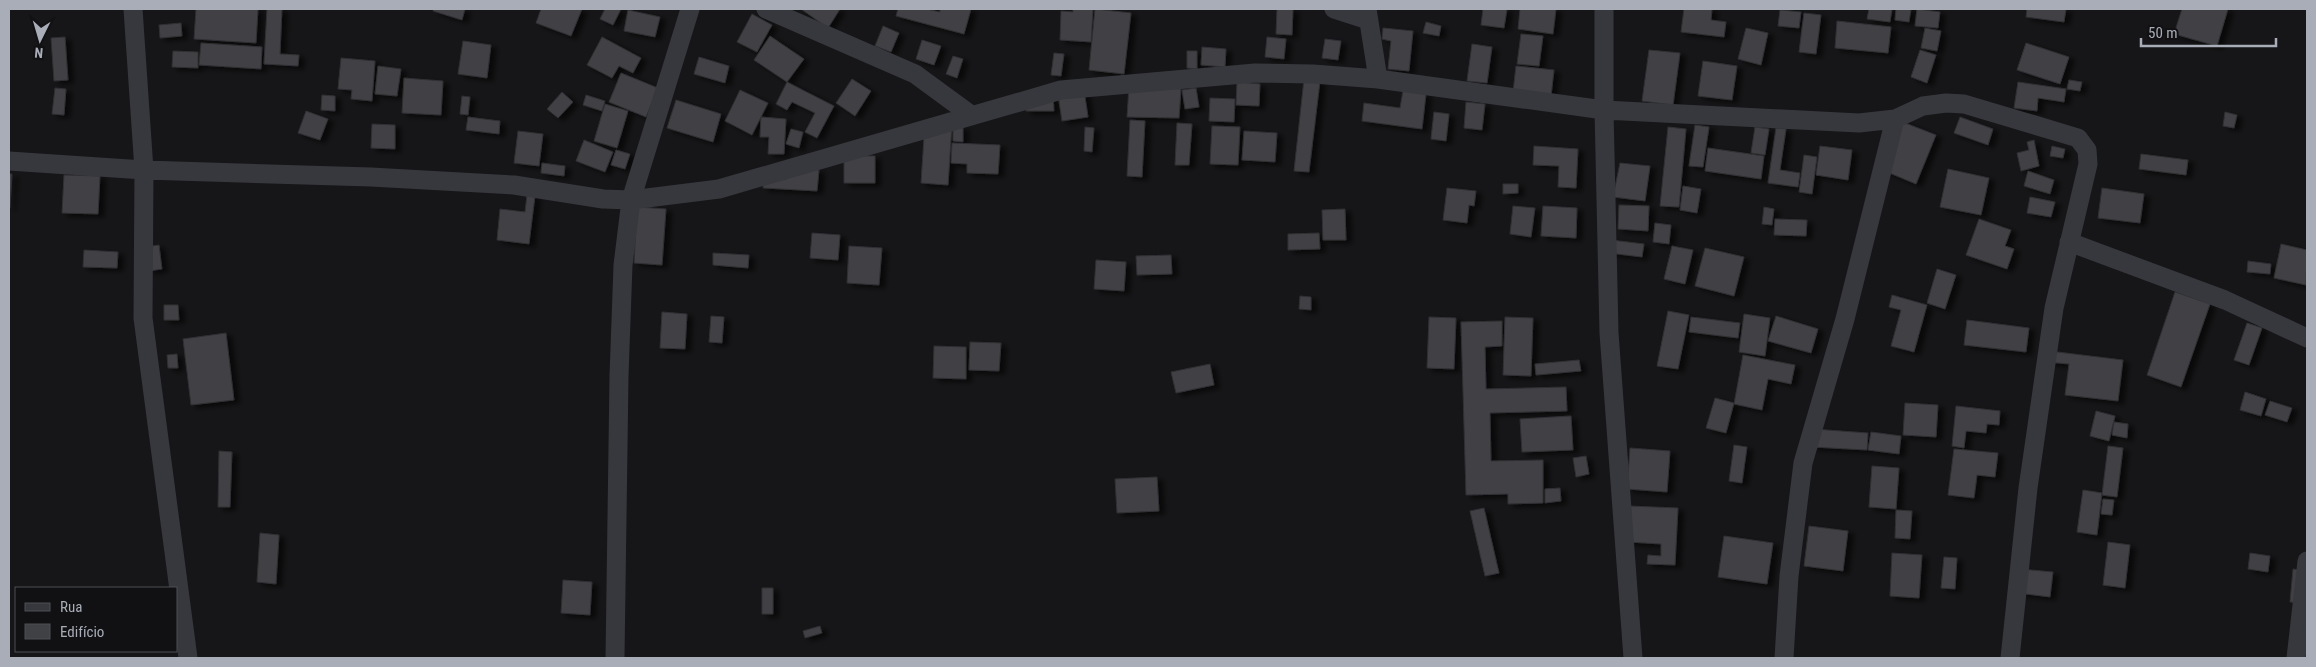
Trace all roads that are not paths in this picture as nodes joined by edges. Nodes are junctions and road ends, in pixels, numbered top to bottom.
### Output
1 (133, 9) edge
2 (766, 9) edge
3 (1334, 9) edge
4 (1604, 9) edge
5 (686, 10) edge
6 (1367, 14) edge
7 (1378, 79) junction
8 (1604, 110) junction
9 (970, 115) junction
10 (1895, 119) junction
11 (9, 160) edge
12 (144, 170) junction
13 (631, 200) junction
14 (2069, 242) junction
15 (2307, 338) edge
16 (2307, 560) edge
17 (188, 658) edge
18 (615, 658) edge
19 (1633, 658) edge
20 (1784, 658) edge
21 (2010, 658) edge
22 (2296, 658) edge

1 - 12 street
2 - 9 street
3 - 6 street
4 - 8 street
5 - 13 street
6 - 7 street
7 - 8 street
7 - 9 street
8 - 10 street
8 - 19 street
9 - 13 street
10 - 14 street
10 - 20 street
11 - 12 street
12 - 13 street
12 - 17 street
13 - 18 street
14 - 15 street
14 - 21 street
16 - 22 street

